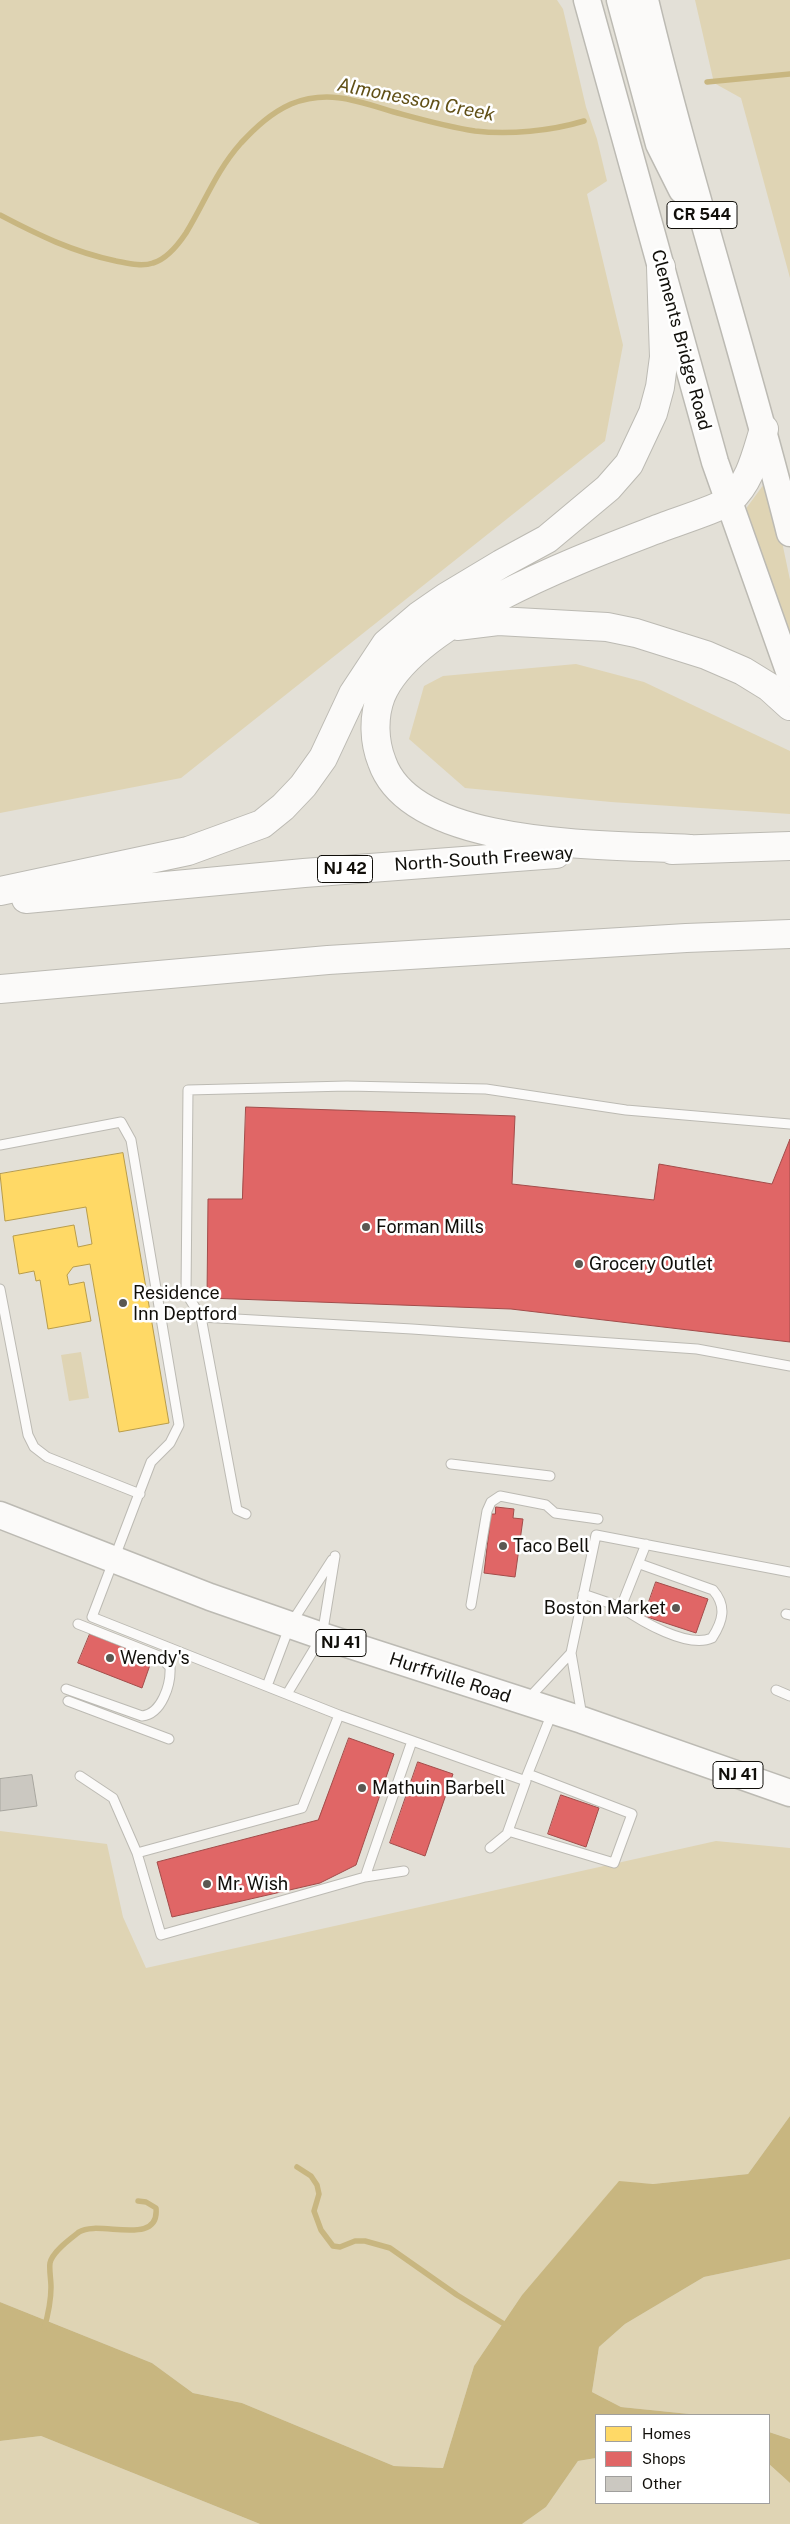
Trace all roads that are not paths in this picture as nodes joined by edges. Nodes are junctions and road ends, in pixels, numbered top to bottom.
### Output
1 (587, 0) edge
2 (620, 0) edge
3 (645, 0) edge
4 (713, 254) junction
5 (661, 267) junction
6 (764, 429) junction
7 (729, 501) junction
8 (790, 533) edge
9 (448, 628) junction
10 (790, 674) edge
11 (790, 706) edge
12 (790, 846) edge
13 (690, 849) junction
14 (0, 891) edge
15 (0, 901) edge
16 (790, 934) edge
17 (4, 989) edge
18 (790, 1124) edge
19 (0, 1145) edge
20 (0, 1289) edge
21 (201, 1317) junction
22 (790, 1366) edge
23 (451, 1464) dead end
24 (550, 1476) dead end
25 (140, 1494) junction
26 (246, 1514) dead end
27 (0, 1515) edge
28 (598, 1520) dead end
29 (646, 1544) junction
30 (114, 1560) junction
31 (640, 1564) junction
32 (790, 1572) edge
33 (583, 1594) junction
34 (471, 1605) dead end
35 (621, 1608) junction
36 (78, 1624) dead end
37 (290, 1625) junction
38 (322, 1636) junction
39 (571, 1653) junction
40 (267, 1686) junction
41 (66, 1689) dead end
42 (776, 1690) dead end
43 (287, 1694) junction
44 (790, 1696) edge
45 (68, 1701) dead end
46 (525, 1702) junction
47 (553, 1711) junction
48 (339, 1715) junction
49 (582, 1720) junction
50 (169, 1739) dead end
51 (412, 1741) junction
52 (80, 1776) dead end
53 (527, 1778) junction
54 (790, 1793) edge
55 (508, 1831) junction
56 (490, 1848) dead end
57 (137, 1853) junction
58 (404, 1871) dead end
59 (365, 1877) junction

1 - 5 main road, Clements Bridge Road / CR 544
2 - 4 main road
3 - 4 main road, CR 544
4 - 6 main road, CR 544
5 - 7 main road, Clements Bridge Road / CR 544
5 - 14 highway
6 - 7 highway
6 - 8 main road, CR 544
7 - 9 highway
7 - 10 main road, Clements Bridge Road / CR 544
9 - 11 highway
9 - 13 highway
12 - 13 highway, North-South Freeway / NJ 42
13 - 15 highway, North-South Freeway / NJ 42
16 - 17 highway
18 - 21 lane
19 - 25 lane
20 - 25 lane
21 - 22 lane
21 - 26 lane
23 - 24 lane
25 - 30 lane
27 - 30 main road, Hurffville Road / NJ 41
28 - 34 lane
29 - 31 lane
29 - 32 lane
29 - 33 lane
30 - 37 main road, Hurffville Road / NJ 41
30 - 40 lane
31 - 35 lane
31 - 35 lane
33 - 35 lane
33 - 39 lane
36 - 41 lane
37 - 38 main road, Hurffville Road / NJ 41
37 - 38 lane
37 - 40 lane
38 - 43 lane
38 - 46 main road, Hurffville Road / NJ 41
39 - 46 lane
39 - 49 lane
40 - 43 lane
42 - 44 lane
43 - 48 lane
45 - 50 lane
46 - 47 main road, Hurffville Road / NJ 41
47 - 49 main road, Hurffville Road / NJ 41
47 - 53 lane
48 - 51 lane
48 - 57 lane
49 - 54 main road, Hurffville Road / NJ 41
51 - 53 lane
51 - 59 lane
52 - 57 lane
53 - 55 lane
53 - 55 lane
55 - 56 lane
57 - 59 lane
58 - 59 lane

